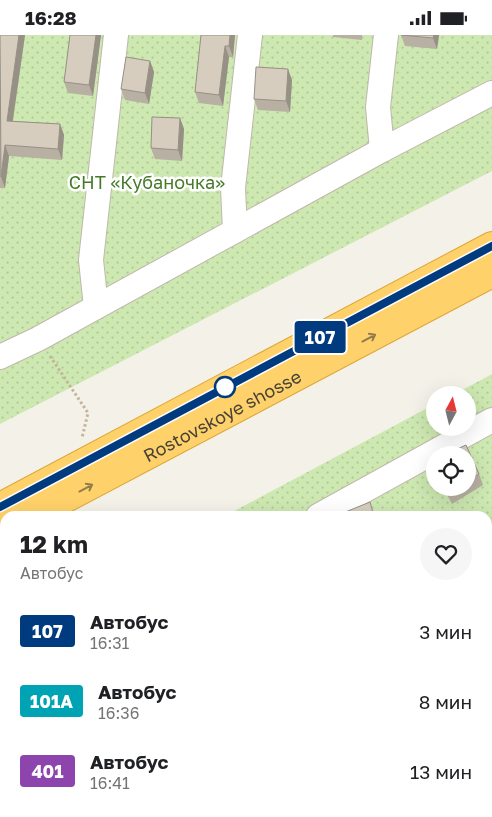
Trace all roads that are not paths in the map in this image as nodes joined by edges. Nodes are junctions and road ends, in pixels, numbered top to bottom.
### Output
1 (116, 35) edge
2 (250, 35) edge
3 (386, 35) edge
4 (492, 93) edge
5 (382, 150) junction
6 (235, 231) junction
7 (492, 246) edge
8 (492, 273) edge
9 (96, 307) junction
10 (0, 357) edge
11 (492, 419) edge
12 (0, 507) edge
13 (38, 508) edge
14 (327, 511) edge

1 - 9 street
2 - 6 street
3 - 5 street
4 - 5 street
5 - 6 street
6 - 9 street
7 - 13 highway, Rostovskoye shosse
13 -> 8 highway, Rostovskoye shosse
9 - 10 street
11 - 14 street
12 - 13 highway, Rostovskoye shosse

